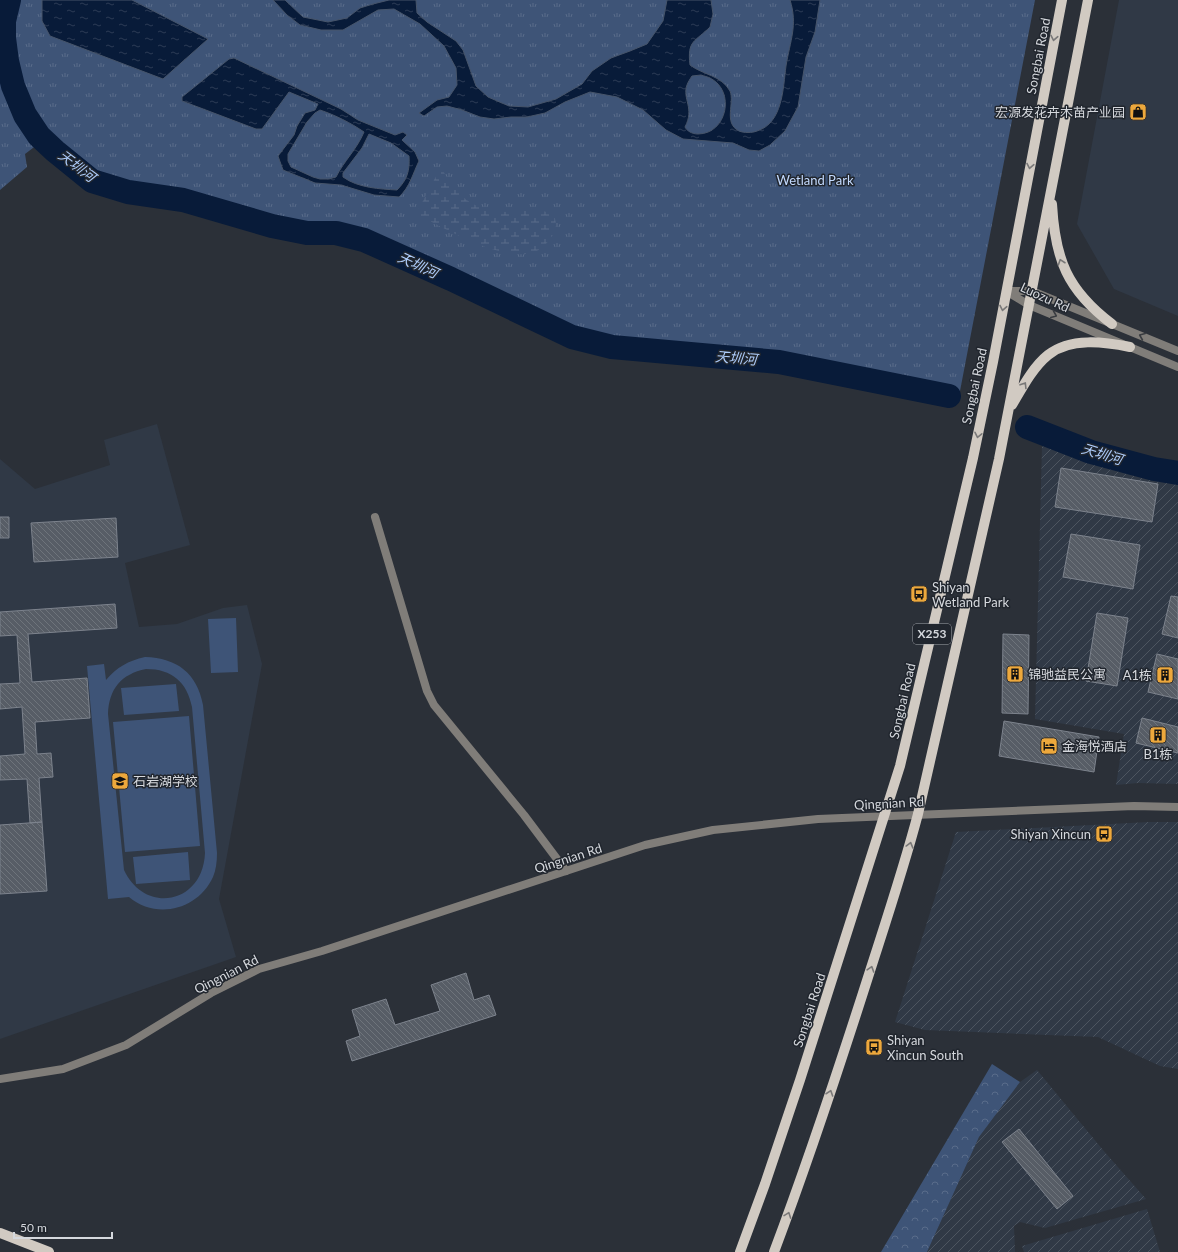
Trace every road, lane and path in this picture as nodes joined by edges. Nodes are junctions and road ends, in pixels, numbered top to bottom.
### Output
1 (1062, 0) edge
2 (1088, 0) edge
3 (1052, 186) junction
4 (1006, 291) junction
5 (1032, 291) junction
6 (1029, 305) junction
7 (1112, 324) junction
8 (1130, 347) junction
9 (1178, 351) edge
10 (1178, 366) edge
11 (1006, 420) junction
12 (375, 517) dead end
13 (1178, 807) edge
14 (918, 814) junction
15 (885, 816) junction
16 (566, 871) junction
17 (0, 1079) edge
18 (0, 1234) edge
19 (31, 1252) edge
20 (49, 1252) edge
21 (740, 1252) edge
22 (774, 1252) edge

1 -> 4 main road, Songbai Road / X253
2 - 3 main road, X253
3 - 5 main road, X253
7 -> 3 main road
4 - 5 street, Luozu Rd
4 - 6 street, Luozu Rd
4 -> 15 main road, Songbai Road / X253
5 - 6 main road, X253
5 - 7 street, Luozu Rd
6 -> 8 street, Luozu Rd
6 - 11 main road, X253
9 -> 7 street, Luozu Rd
8 - 10 street, Luozu Rd
11 -> 8 main road
11 - 14 main road, X253
12 - 16 street
13 - 14 street, Qingnian Rd
14 - 15 street, Qingnian Rd
22 -> 14 main road, X253
15 - 16 street, Qingnian Rd
15 - 21 main road, Songbai Road / X253
16 - 17 street, Qingnian Rd
18 - 19 main road
18 - 20 main road

